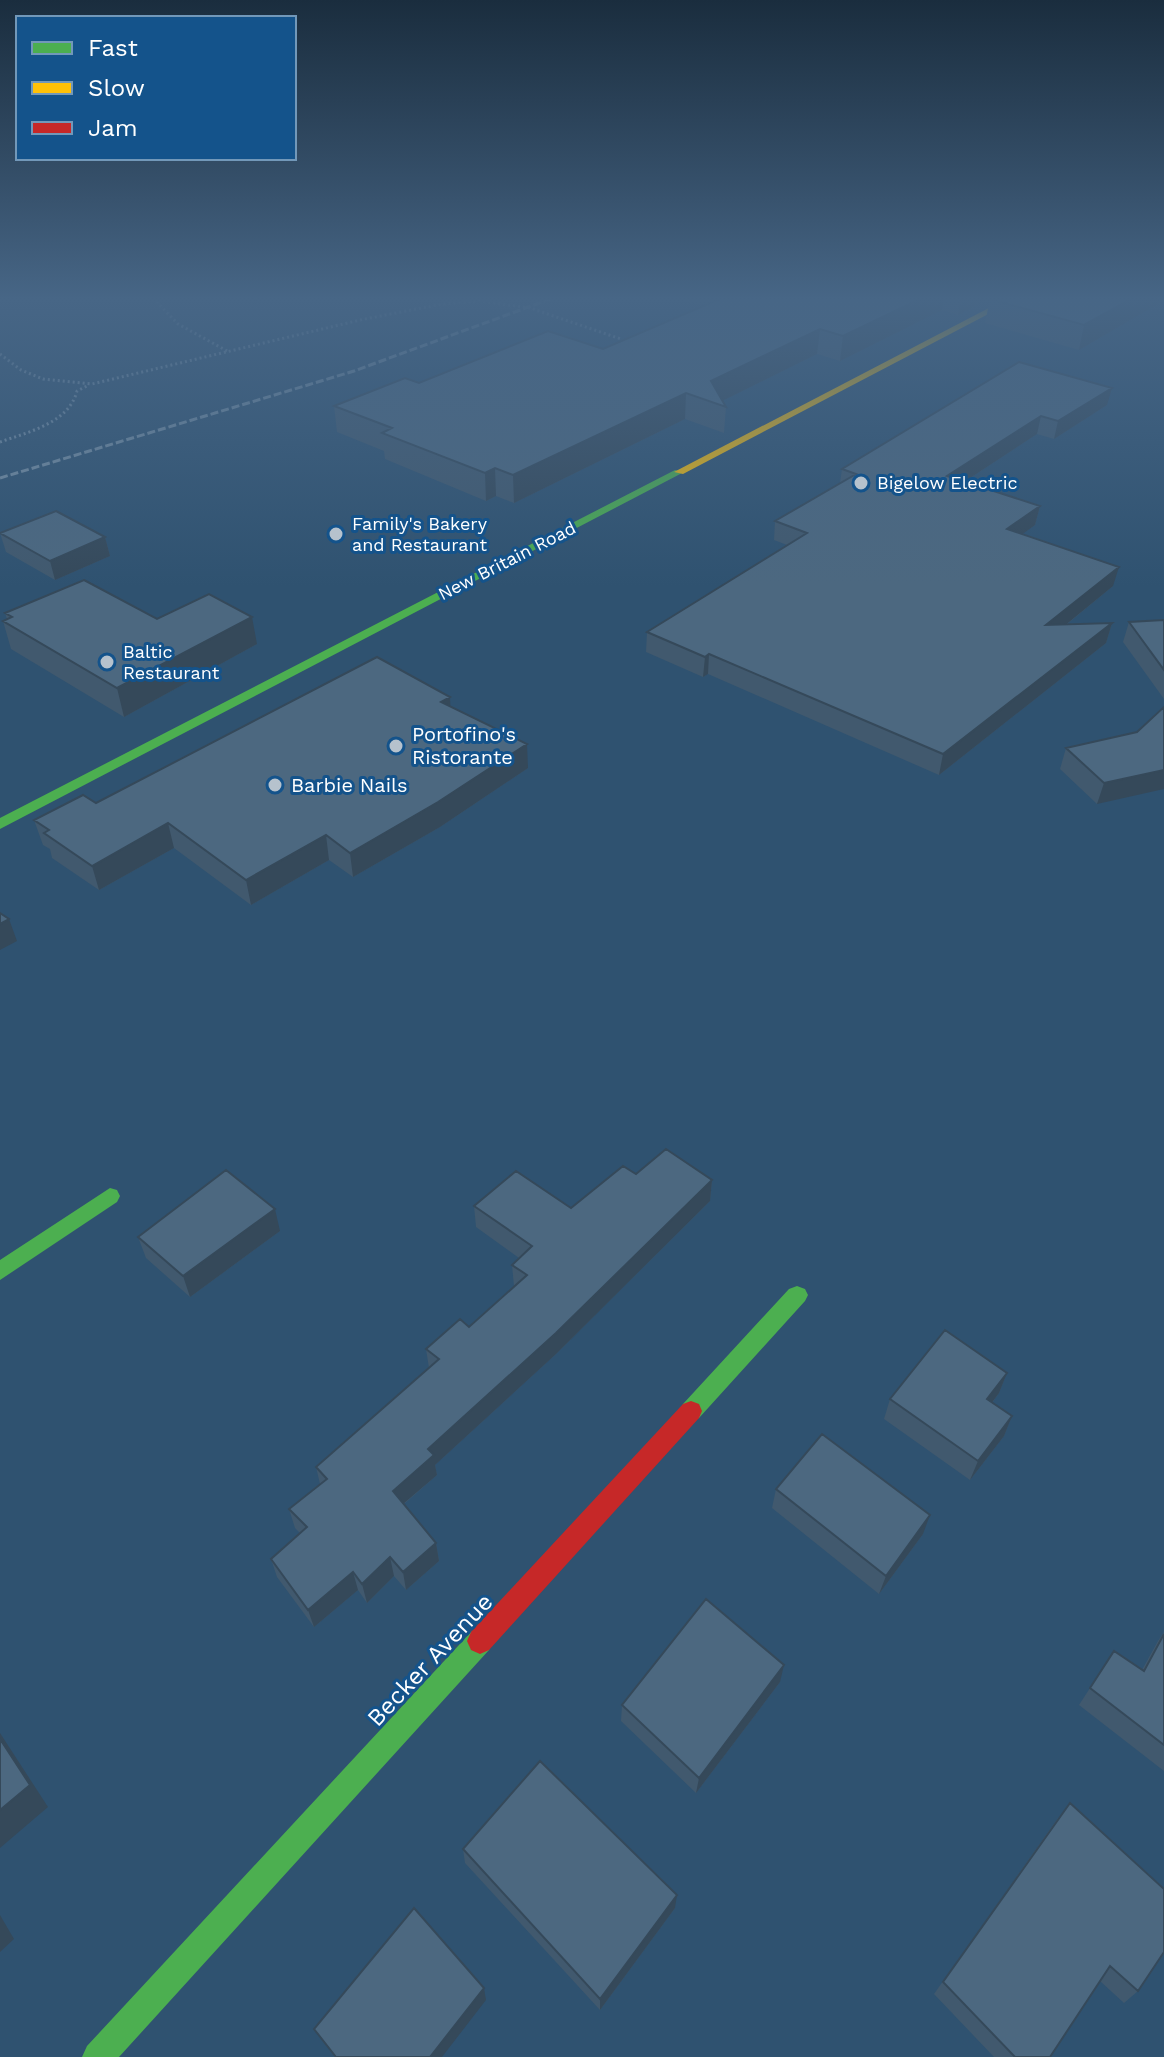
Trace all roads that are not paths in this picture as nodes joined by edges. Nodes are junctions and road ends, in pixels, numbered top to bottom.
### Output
1 (830, 394) edge
2 (0, 824) edge
3 (110, 1196) dead end
4 (0, 1271) edge
5 (797, 1295) dead end
6 (98, 2057) edge

1 - 2 main road, New Britain Road
3 - 4 main road
5 - 6 main road, Becker Avenue

